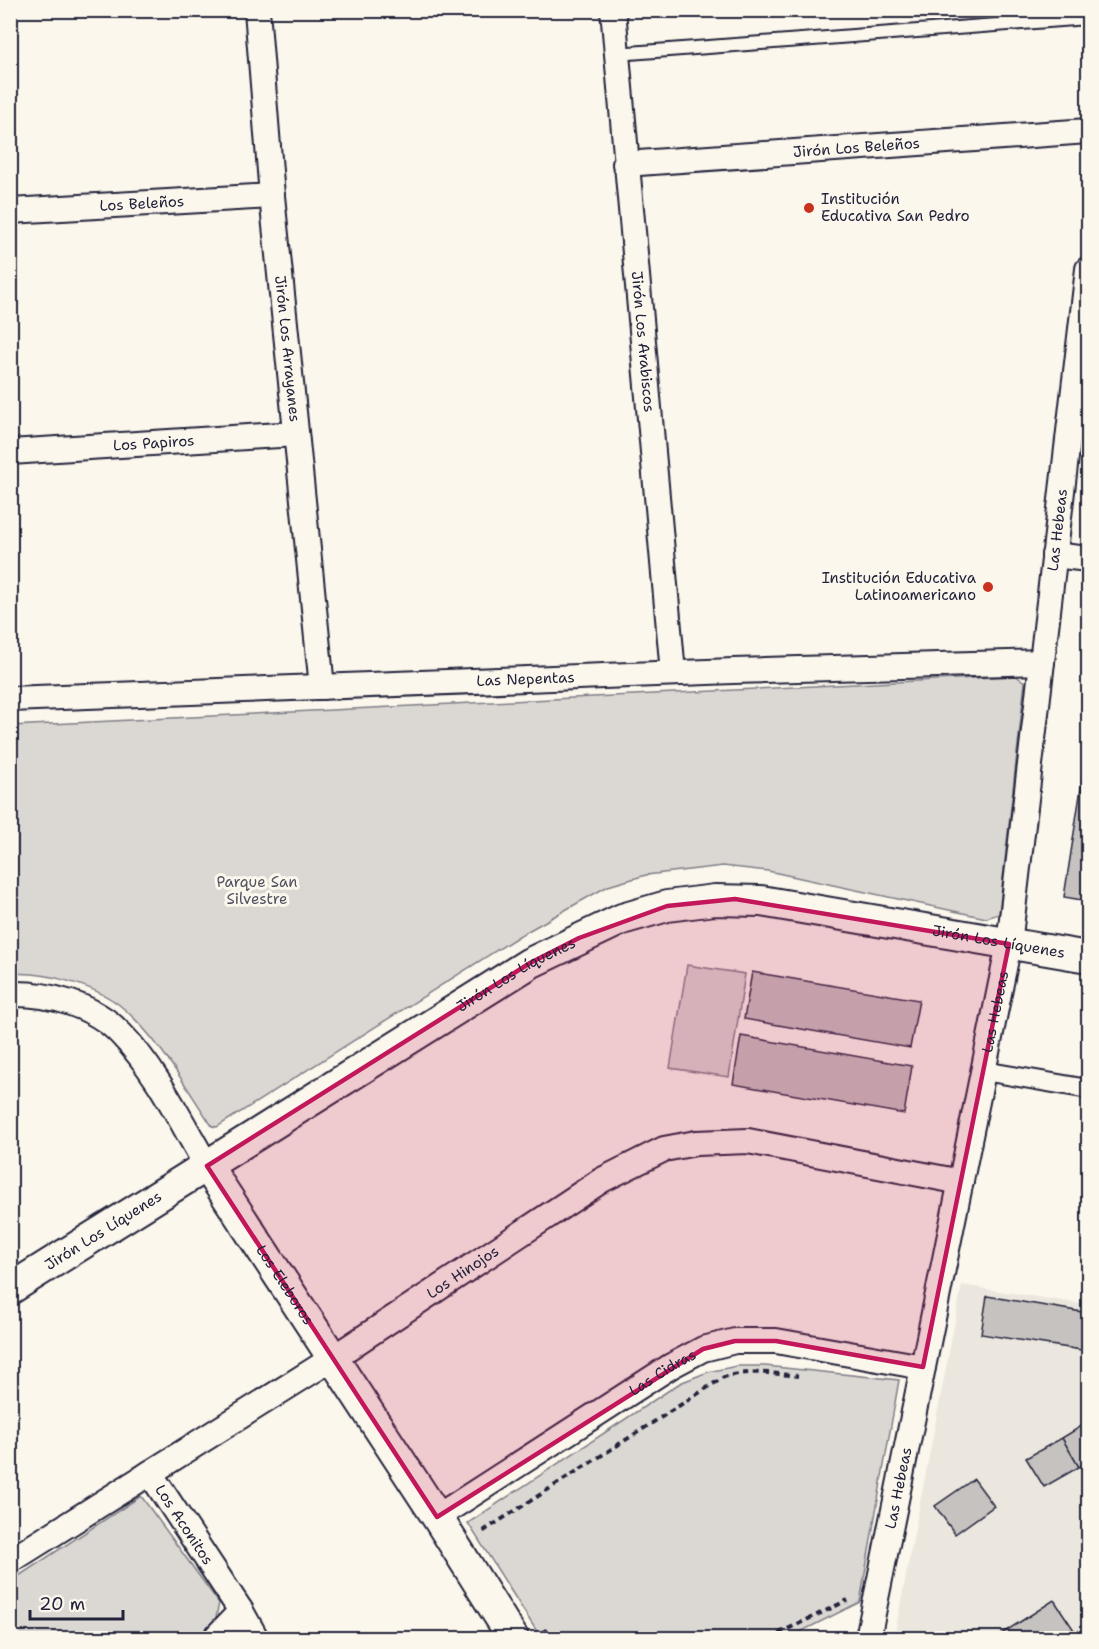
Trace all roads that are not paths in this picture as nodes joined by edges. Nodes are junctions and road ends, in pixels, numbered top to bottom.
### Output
1 (257, 10) edge
2 (613, 10) edge
3 (1089, 18) edge
4 (616, 54) junction
5 (1089, 131) edge
6 (626, 164) junction
7 (272, 196) junction
8 (10, 211) edge
9 (1089, 269) edge
10 (296, 434) junction
11 (10, 452) edge
12 (1054, 555) junction
13 (1089, 559) edge
14 (1042, 662) junction
15 (673, 673) junction
16 (322, 687) junction
17 (10, 699) edge
18 (1009, 944) junction
19 (1089, 957) edge
20 (10, 994) edge
21 (984, 1071) junction
22 (1089, 1089) edge
23 (207, 1166) junction
24 (961, 1182) junction
25 (10, 1289) edge
26 (333, 1358) junction
27 (922, 1367) junction
28 (150, 1473) junction
29 (437, 1517) junction
30 (10, 1561) edge
31 (241, 1611) junction
32 (215, 1638) edge
33 (256, 1638) edge
34 (513, 1638) edge
35 (868, 1638) edge

1 - 7 street, Jirón Los Arrayanes
2 - 4 street, Jirón Los Arabiscos
3 - 4 lane
4 - 6 street, Jirón Los Arabiscos
5 - 6 street, Jirón Los Beleños
6 - 15 street, Jirón Los Arabiscos
7 - 8 street, Los Beleños
7 - 10 street, Jirón Los Arrayanes
9 - 12 street, Las Hebeas
10 - 11 street, Los Papiros
10 - 16 street, Jirón Los Arrayanes
12 - 13 street
12 - 14 street, Las Hebeas
14 - 15 street, Las Nepentas
14 - 18 street, Las Hebeas
15 - 16 street, Las Nepentas
16 - 17 street, Las Nepentas
18 - 19 street, Jirón Los Líquenes
18 - 21 street, Las Hebeas
18 - 23 street, Jirón Los Líquenes
20 - 23 street, Los Eleboros
21 - 22 street
21 - 24 street, Las Hebeas
23 - 25 street, Jirón Los Líquenes
23 - 26 street, Los Eleboros
24 - 26 street, Los Hinojos
24 - 27 street, Las Hebeas
26 - 28 street, Los Hinojos
26 - 29 street, Los Eleboros
27 - 29 street, Las Cidras
27 - 35 street, Las Hebeas
28 - 30 street, Los Hinojos
28 - 31 street, Los Aconitos
29 - 34 street, Los Eleboros
31 - 32 street
31 - 33 street, Los Aconitos

